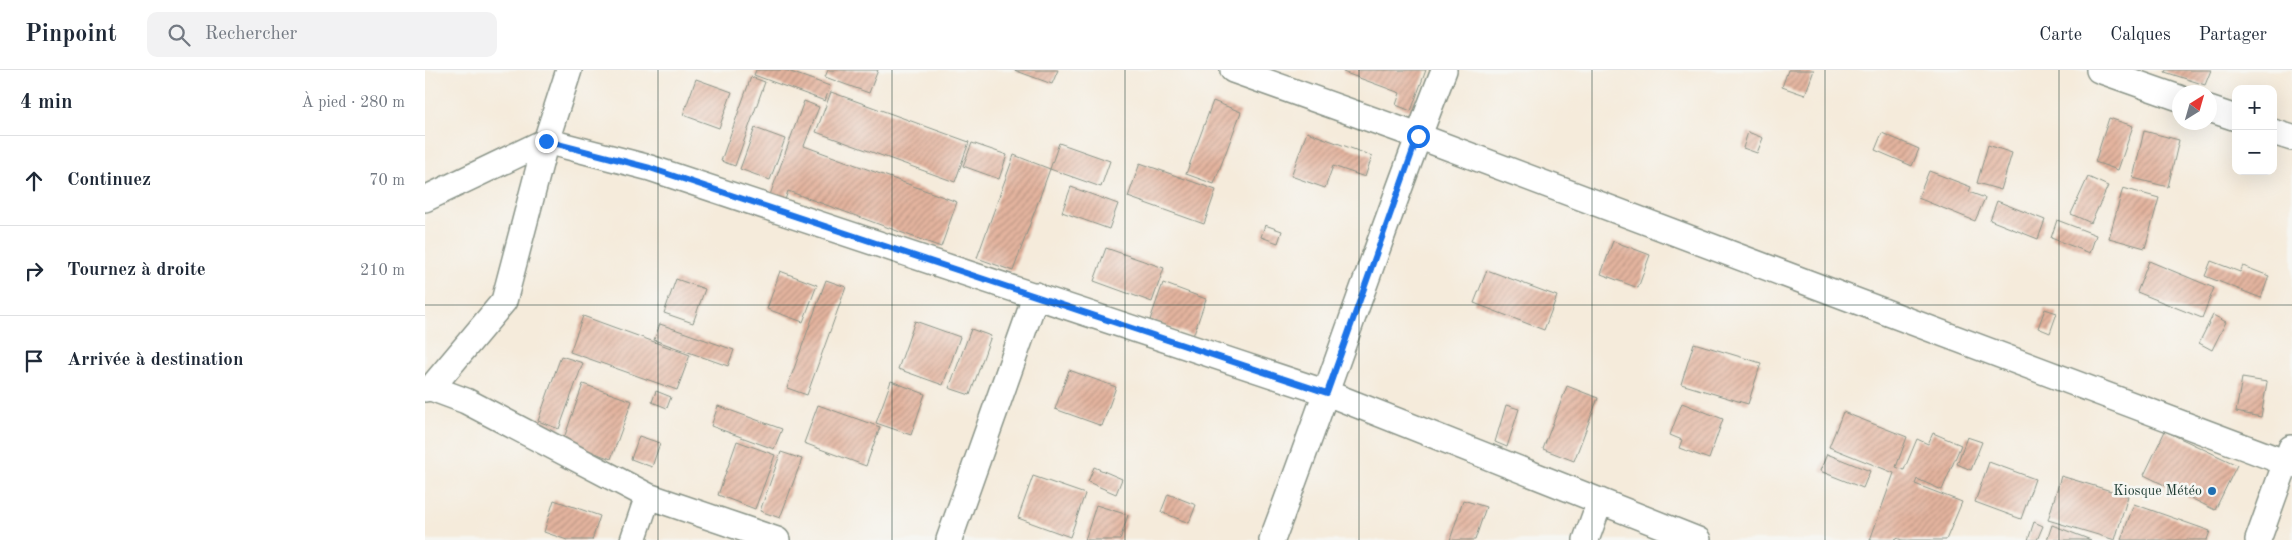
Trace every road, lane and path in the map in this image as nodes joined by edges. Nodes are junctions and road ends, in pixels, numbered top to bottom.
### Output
1 (569, 70) edge
2 (1233, 70) edge
3 (1444, 70) edge
4 (2099, 70) edge
5 (2172, 96) edge
6 (2217, 112) edge
7 (2232, 117) edge
8 (2277, 133) edge
9 (1418, 136) junction
10 (2292, 138) edge
11 (546, 141) junction
12 (425, 199) edge
13 (1036, 295) junction
14 (428, 389) edge
15 (1327, 393) junction
16 (2290, 458) edge
17 (648, 496) junction
18 (1600, 501) junction
19 (633, 540) edge
20 (777, 540) edge
21 (949, 540) edge
22 (1272, 540) edge
23 (1586, 540) edge
24 (1698, 540) edge
25 (2258, 540) edge

1 - 11 street
2 - 9 street
3 - 9 street
4 - 5 street
6 - 7 street
8 - 10 street
9 - 15 street
9 - 16 street
11 - 12 street
11 - 13 street
11 - 14 street
13 - 15 street
13 - 21 street
14 - 17 street
15 - 18 street
15 - 22 street
16 - 25 street
17 - 19 street
17 - 20 street
18 - 23 street
18 - 24 street

